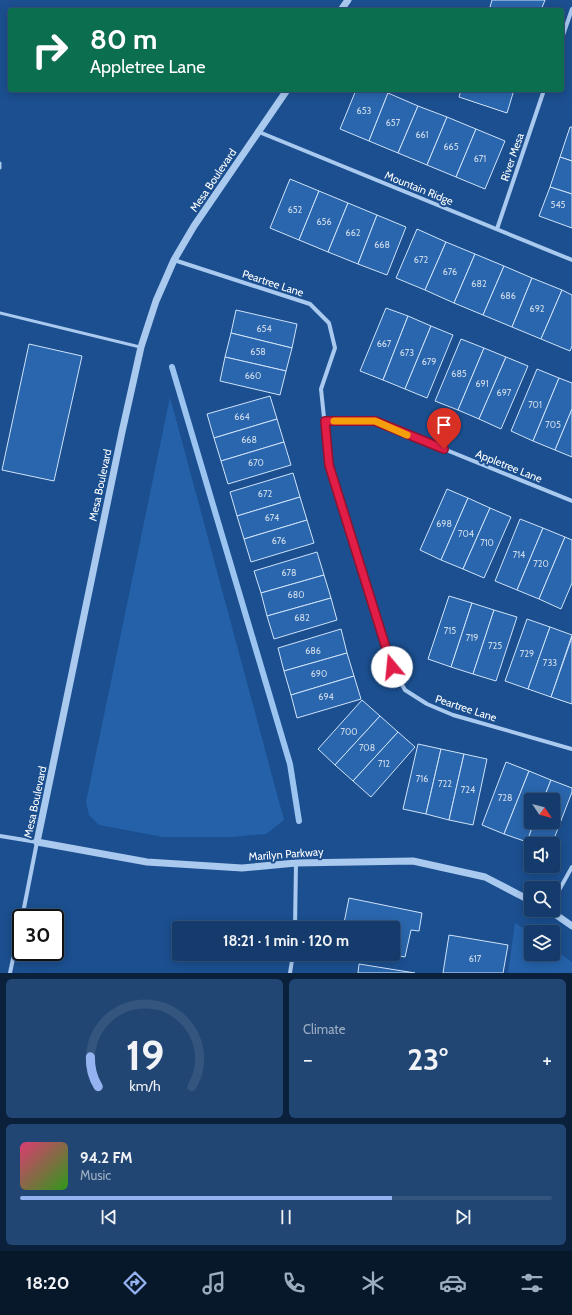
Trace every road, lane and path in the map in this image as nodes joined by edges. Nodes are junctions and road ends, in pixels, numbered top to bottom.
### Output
1 (572, 9) edge
2 (564, 32) edge
3 (286, 92) edge
4 (543, 92) edge
5 (259, 132) junction
6 (0, 163) edge
7 (0, 168) edge
8 (497, 229) junction
9 (174, 260) junction
10 (572, 260) edge
11 (0, 313) edge
12 (141, 347) junction
13 (325, 421) junction
14 (572, 502) edge
15 (572, 749) edge
16 (0, 836) edge
17 (37, 842) junction
18 (296, 863) junction
19 (572, 867) edge
20 (560, 888) edge
21 (524, 897) edge
22 (23, 909) edge
23 (559, 917) edge
24 (295, 921) edge
25 (572, 926) edge
26 (12, 961) edge
27 (292, 961) edge
28 (10, 973) edge
29 (290, 973) edge

1 - 2 street
3 - 5 street, Mesa Boulevard
4 - 8 street, River Mesa
5 - 8 street, Mountain Ridge
5 - 9 street, Mesa Boulevard
6 - 7 lane
8 - 10 street, Mountain Ridge
9 - 12 street, Mesa Boulevard
9 - 13 street, Peartree Lane
11 - 12 lane
12 - 17 street, Mesa Boulevard
13 - 14 street, Appletree Lane
13 - 15 street, Peartree Lane
16 - 17 street
17 - 18 street, Marilyn Parkway
17 - 22 street, Mesa Boulevard
18 - 21 street, Marilyn Parkway
18 - 24 street
19 - 20 street
23 - 25 street
26 - 28 street, Mesa Boulevard
27 - 29 street

